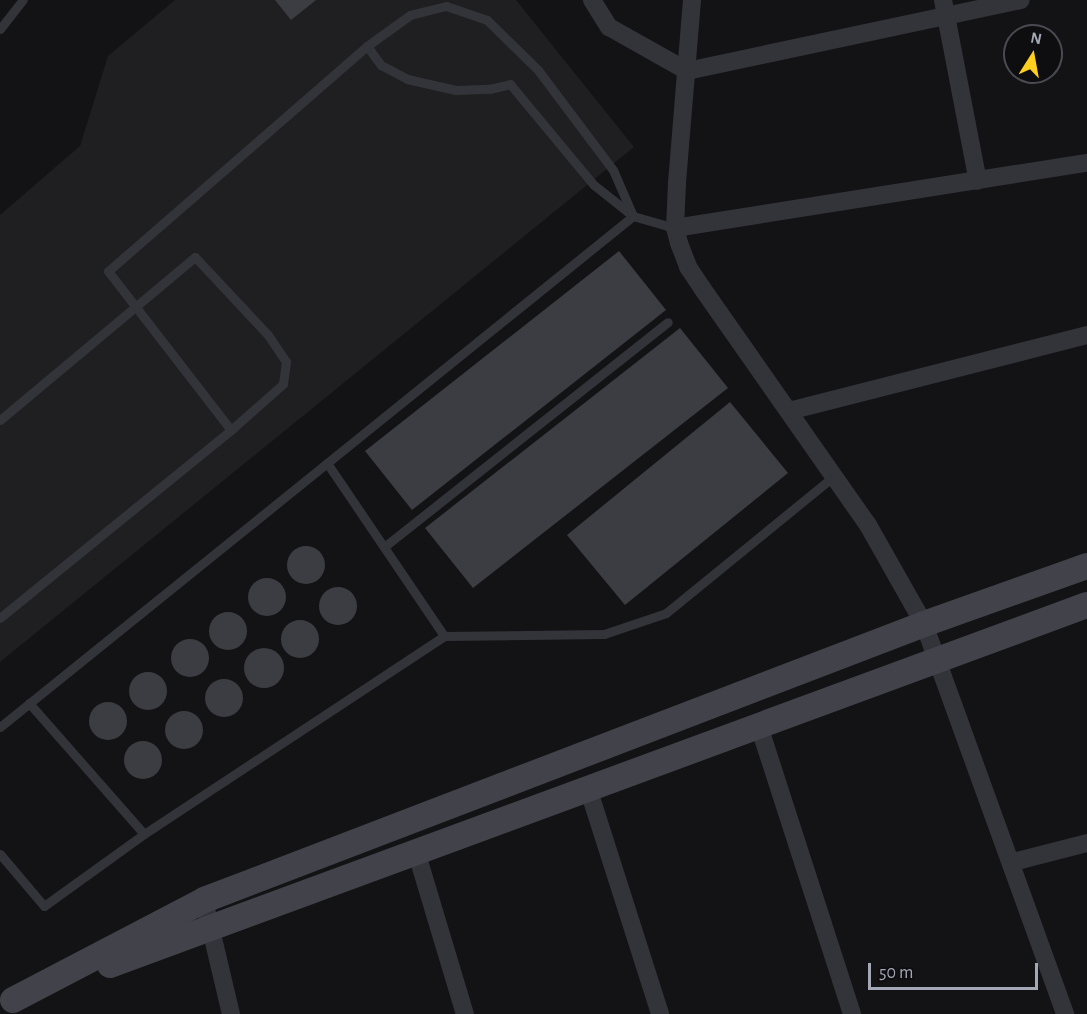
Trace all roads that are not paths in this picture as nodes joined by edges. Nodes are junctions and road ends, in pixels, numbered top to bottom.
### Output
1 (23, 0) edge
2 (592, 0) edge
3 (692, 0) edge
4 (1021, 0) edge
5 (944, 7) edge
6 (0, 29) edge
7 (367, 46) junction
8 (687, 71) junction
9 (1087, 164) edge
10 (978, 181) junction
11 (633, 216) junction
12 (675, 228) junction
13 (136, 306) junction
14 (668, 322) dead end
15 (1087, 335) edge
16 (789, 411) junction
17 (0, 420) edge
18 (231, 430) junction
19 (327, 463) junction
20 (835, 475) junction
21 (384, 547) junction
22 (1087, 566) edge
23 (1087, 605) edge
24 (0, 618) edge
25 (924, 624) junction
26 (444, 636) junction
27 (939, 660) junction
28 (29, 703) junction
29 (759, 726) junction
30 (0, 727) edge
31 (588, 788) junction
32 (144, 834) junction
33 (1087, 843) edge
34 (416, 851) junction
35 (0, 854) edge
36 (1013, 862) junction
37 (204, 900) junction
38 (211, 928) junction
39 (10, 1007) edge
40 (231, 1014) edge
41 (465, 1014) edge
42 (660, 1014) edge
43 (852, 1014) edge
44 (1065, 1014) edge

1 - 6 lane
2 - 8 street
3 - 8 street
4 - 5 street
5 - 8 street
5 - 10 street
7 - 11 lane
7 - 11 lane
7 - 13 lane
8 - 12 street
9 - 10 street
10 - 12 street
11 - 12 lane
11 - 19 lane
12 - 16 street
13 - 17 lane
13 - 18 lane
13 - 18 lane
14 - 21 lane
15 - 16 street
16 - 20 street
18 - 24 lane
19 - 21 lane
19 - 28 lane
20 - 25 street
20 - 26 lane
21 - 26 lane
22 - 25 main road
23 - 27 main road
25 - 27 street
25 - 37 main road
26 - 32 lane
27 - 29 main road
27 - 36 street
28 - 30 lane
28 - 32 lane
29 - 31 main road
29 - 43 street
31 - 34 main road
31 - 42 street
32 - 35 lane
33 - 36 street
34 - 38 main road
34 - 41 street
36 - 44 street
37 - 38 street
37 - 39 main road
38 - 39 main road
38 - 40 street

